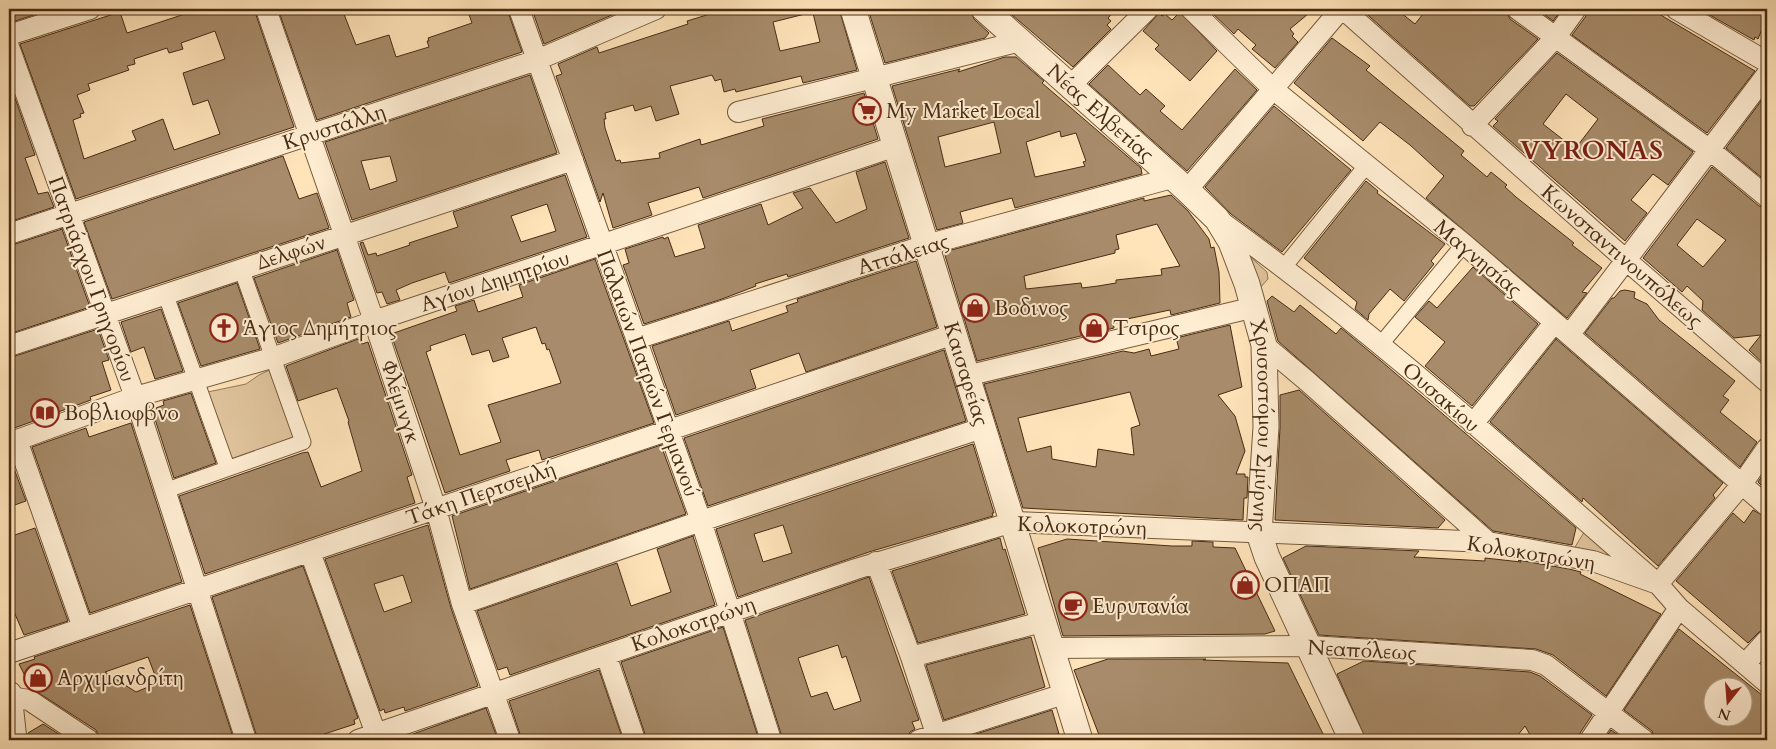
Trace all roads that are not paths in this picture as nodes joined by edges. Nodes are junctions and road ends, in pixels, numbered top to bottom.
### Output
1 (90, 9) edge
2 (266, 9) edge
3 (519, 9) edge
4 (656, 9) edge
5 (853, 9) edge
6 (984, 9) edge
7 (1148, 9) edge
8 (1190, 9) edge
9 (1342, 9) edge
10 (1517, 9) edge
11 (1576, 9) edge
12 (1678, 9) edge
13 (9, 35) edge
14 (1555, 38) junction
15 (1021, 41) junction
16 (9, 47) edge
17 (537, 60) junction
18 (1767, 62) edge
19 (1767, 74) edge
20 (876, 77) junction
21 (1072, 85) junction
22 (1273, 89) junction
23 (738, 112) dead end
24 (1472, 126) junction
25 (308, 136) junction
26 (896, 146) junction
27 (1710, 150) junction
28 (573, 160) junction
29 (1366, 166) junction
30 (1180, 184) junction
31 (1767, 197) edge
32 (68, 213) junction
33 (1217, 219) junction
34 (9, 234) edge
35 (344, 235) junction
36 (1464, 244) junction
37 (603, 246) junction
38 (926, 246) junction
39 (1626, 260) junction
40 (1284, 267) junction
41 (241, 268) junction
42 (165, 293) junction
43 (1255, 307) junction
44 (104, 314) junction
45 (374, 321) junction
46 (1562, 328) junction
47 (954, 334) junction
48 (636, 339) junction
49 (1381, 344) junction
50 (1264, 345) junction
51 (9, 346) edge
52 (275, 357) junction
53 (966, 376) junction
54 (194, 379) junction
55 (1767, 381) edge
56 (135, 397) junction
57 (1473, 424) junction
58 (982, 428) junction
59 (668, 429) junction
60 (13, 442) edge
61 (1767, 448) edge
62 (227, 467) junction
63 (1742, 484) junction
64 (167, 490) junction
65 (1767, 506) edge
66 (436, 509) junction
67 (700, 521) junction
68 (1012, 522) junction
69 (1258, 533) junction
70 (1488, 542) junction
71 (310, 552) junction
72 (876, 562) junction
73 (1658, 584) junction
74 (199, 590) junction
75 (462, 604) junction
76 (1679, 608) junction
77 (729, 612) junction
78 (1045, 621) junction
79 (83, 628) junction
80 (1767, 640) edge
81 (1310, 646) junction
82 (1053, 648) junction
83 (9, 653) edge
84 (606, 655) junction
85 (911, 657) junction
86 (1745, 664) junction
87 (1767, 683) edge
88 (1066, 693) junction
89 (9, 695) edge
90 (494, 695) junction
91 (1608, 712) junction
92 (367, 737) edge
93 (931, 738) edge
94 (14, 740) edge
95 (89, 740) edge
96 (246, 740) edge
97 (510, 740) edge
98 (635, 740) edge
99 (771, 740) edge
100 (1080, 740) edge
101 (1352, 740) edge
102 (1590, 740) edge
103 (1644, 740) edge

1 - 13 street
2 - 25 street, Φλέμινγκ
3 - 17 street, Παλαιών Πατρών Γερμανού
4 - 17 street, Κρυστάλλη
5 - 20 street, Καισαρείας
6 - 15 street, Νέας Ελβετίας
7 - 21 street
8 - 22 street, Μαγνησίας
9 - 22 street
9 - 24 street, Κωνσταντινουπόλεως
10 - 14 street
11 - 14 street
12 - 18 street
14 - 24 street
14 - 27 street
15 - 20 street
15 - 21 street, Νέας Ελβετίας
16 - 32 street, Πατριάρχου Γρηγορίου
17 - 25 street, Κρυστάλλη
17 - 28 street, Παλαιών Πατρών Γερμανού
19 - 27 street
20 - 23 street
20 - 26 street, Καισαρείας
21 - 30 street, Νέας Ελβετίας
22 - 29 street, Μαγνησίας
22 - 30 street
24 - 39 street, Κωνσταντινουπόλεως
25 - 32 street, Κρυστάλλη
25 - 35 street, Φλέμινγκ
26 - 37 street, Αγίου Δημητρίου
26 - 38 street, Καισαρείας
27 - 31 street
27 - 39 street
28 - 35 street, Δελφών
28 - 37 street, Παλαιών Πατρών Γερμανού
29 - 36 street, Μαγνησίας
29 - 40 street
30 - 33 street, Νέας Ελβετίας
30 - 38 street, Αττάλειας
32 - 34 street, Κρυστάλλη
32 - 44 street, Πατριάρχου Γρηγορίου
33 - 40 street, Ουσακίου
33 - 43 street, Χρυσοστόμου Σμύρνης
35 - 41 street, Δελφών
35 - 45 street, Φλέμινγκ
36 - 46 street, Μαγνησίας
36 - 49 street
37 - 45 street, Αγίου Δημητρίου
37 - 48 street, Παλαιών Πατρών Γερμανού
38 - 47 street, Καισαρείας
38 - 48 street, Αττάλειας
39 - 46 street
39 - 55 street, Κωνσταντινουπόλεως
40 - 49 street, Ουσακίου
41 - 42 street, Δελφών
41 - 52 street
42 - 44 street, Δελφών
42 - 54 street
43 - 50 street, Χρυσοστόμου Σμύρνης
43 - 53 street
44 - 51 street, Δελφών
44 - 56 street, Πατριάρχου Γρηγορίου
45 - 52 street, Αγίου Δημητρίου
45 - 66 street, Φλέμινγκ
46 - 57 street
46 - 63 street, Μαγνησίας
47 - 53 street, Καισαρείας
47 - 59 street, Τάκη Περτσεμλή
48 - 59 street, Παλαιών Πατρών Γερμανού
49 - 57 street, Ουσακίου
50 - 69 street, Χρυσοστόμου Σμύρνης
50 - 70 street
52 - 54 street, Αγίου Δημητρίου
52 - 62 street
53 - 58 street, Καισαρείας
54 - 56 street, Αγίου Δημητρίου
54 - 62 street
56 - 60 street, Αγίου Δημητρίου
56 - 64 street, Πατριάρχου Γρηγορίου
57 - 73 street, Ουσακίου
58 - 67 street
58 - 68 street, Καισαρείας
59 - 66 street, Τάκη Περτσεμλή
59 - 67 street, Παλαιών Πατρών Γερμανού
60 - 79 street
61 - 63 street
62 - 64 street
63 - 65 street, Μαγνησίας
63 - 73 street
64 - 74 street, Πατριάρχου Γρηγορίου
66 - 71 street, Τάκη Περτσεμλή
66 - 75 street, Φλέμινγκ
67 - 75 street
67 - 77 street, Παλαιών Πατρών Γερμανού
68 - 69 street, Κολοκοτρώνη
68 - 72 street, Κολοκοτρώνη
68 - 78 street, Καισαρείας
69 - 70 street, Κολοκοτρώνη
69 - 81 street, Χρυσοστόμου Σμύρνης
70 - 73 street, Κολοκοτρώνη
71 - 74 street, Τάκη Περτσεμλή
71 - 92 street
72 - 77 street, Κολοκοτρώνη
72 - 85 street
73 - 76 street
74 - 79 street, Τάκη Περτσεμλή
74 - 96 street, Πατριάρχου Γρηγορίου
75 - 90 street, Φλέμινγκ
76 - 86 street
76 - 91 street
77 - 84 street, Κολοκοτρώνη
77 - 99 street, Παλαιών Πατρών Γερμανού
78 - 82 street, Καισαρείας
78 - 85 street
79 - 83 street, Τάκη Περτσεμλή
80 - 86 street
81 - 82 street, Νεαπόλεως
81 - 91 street, Νεαπόλεως
81 - 101 street, Χρυσοστόμου Σμύρνης
82 - 88 street, Καισαρείας
84 - 90 street, Κολοκοτρώνη
84 - 98 street
85 - 93 street
86 - 87 street
88 - 93 street
88 - 100 street, Καισαρείας
89 - 94 street
89 - 95 street
90 - 92 street, Κολοκοτρώνη
90 - 97 street, Φλέμινγκ
91 - 102 street
91 - 103 street, Νεαπόλεως

